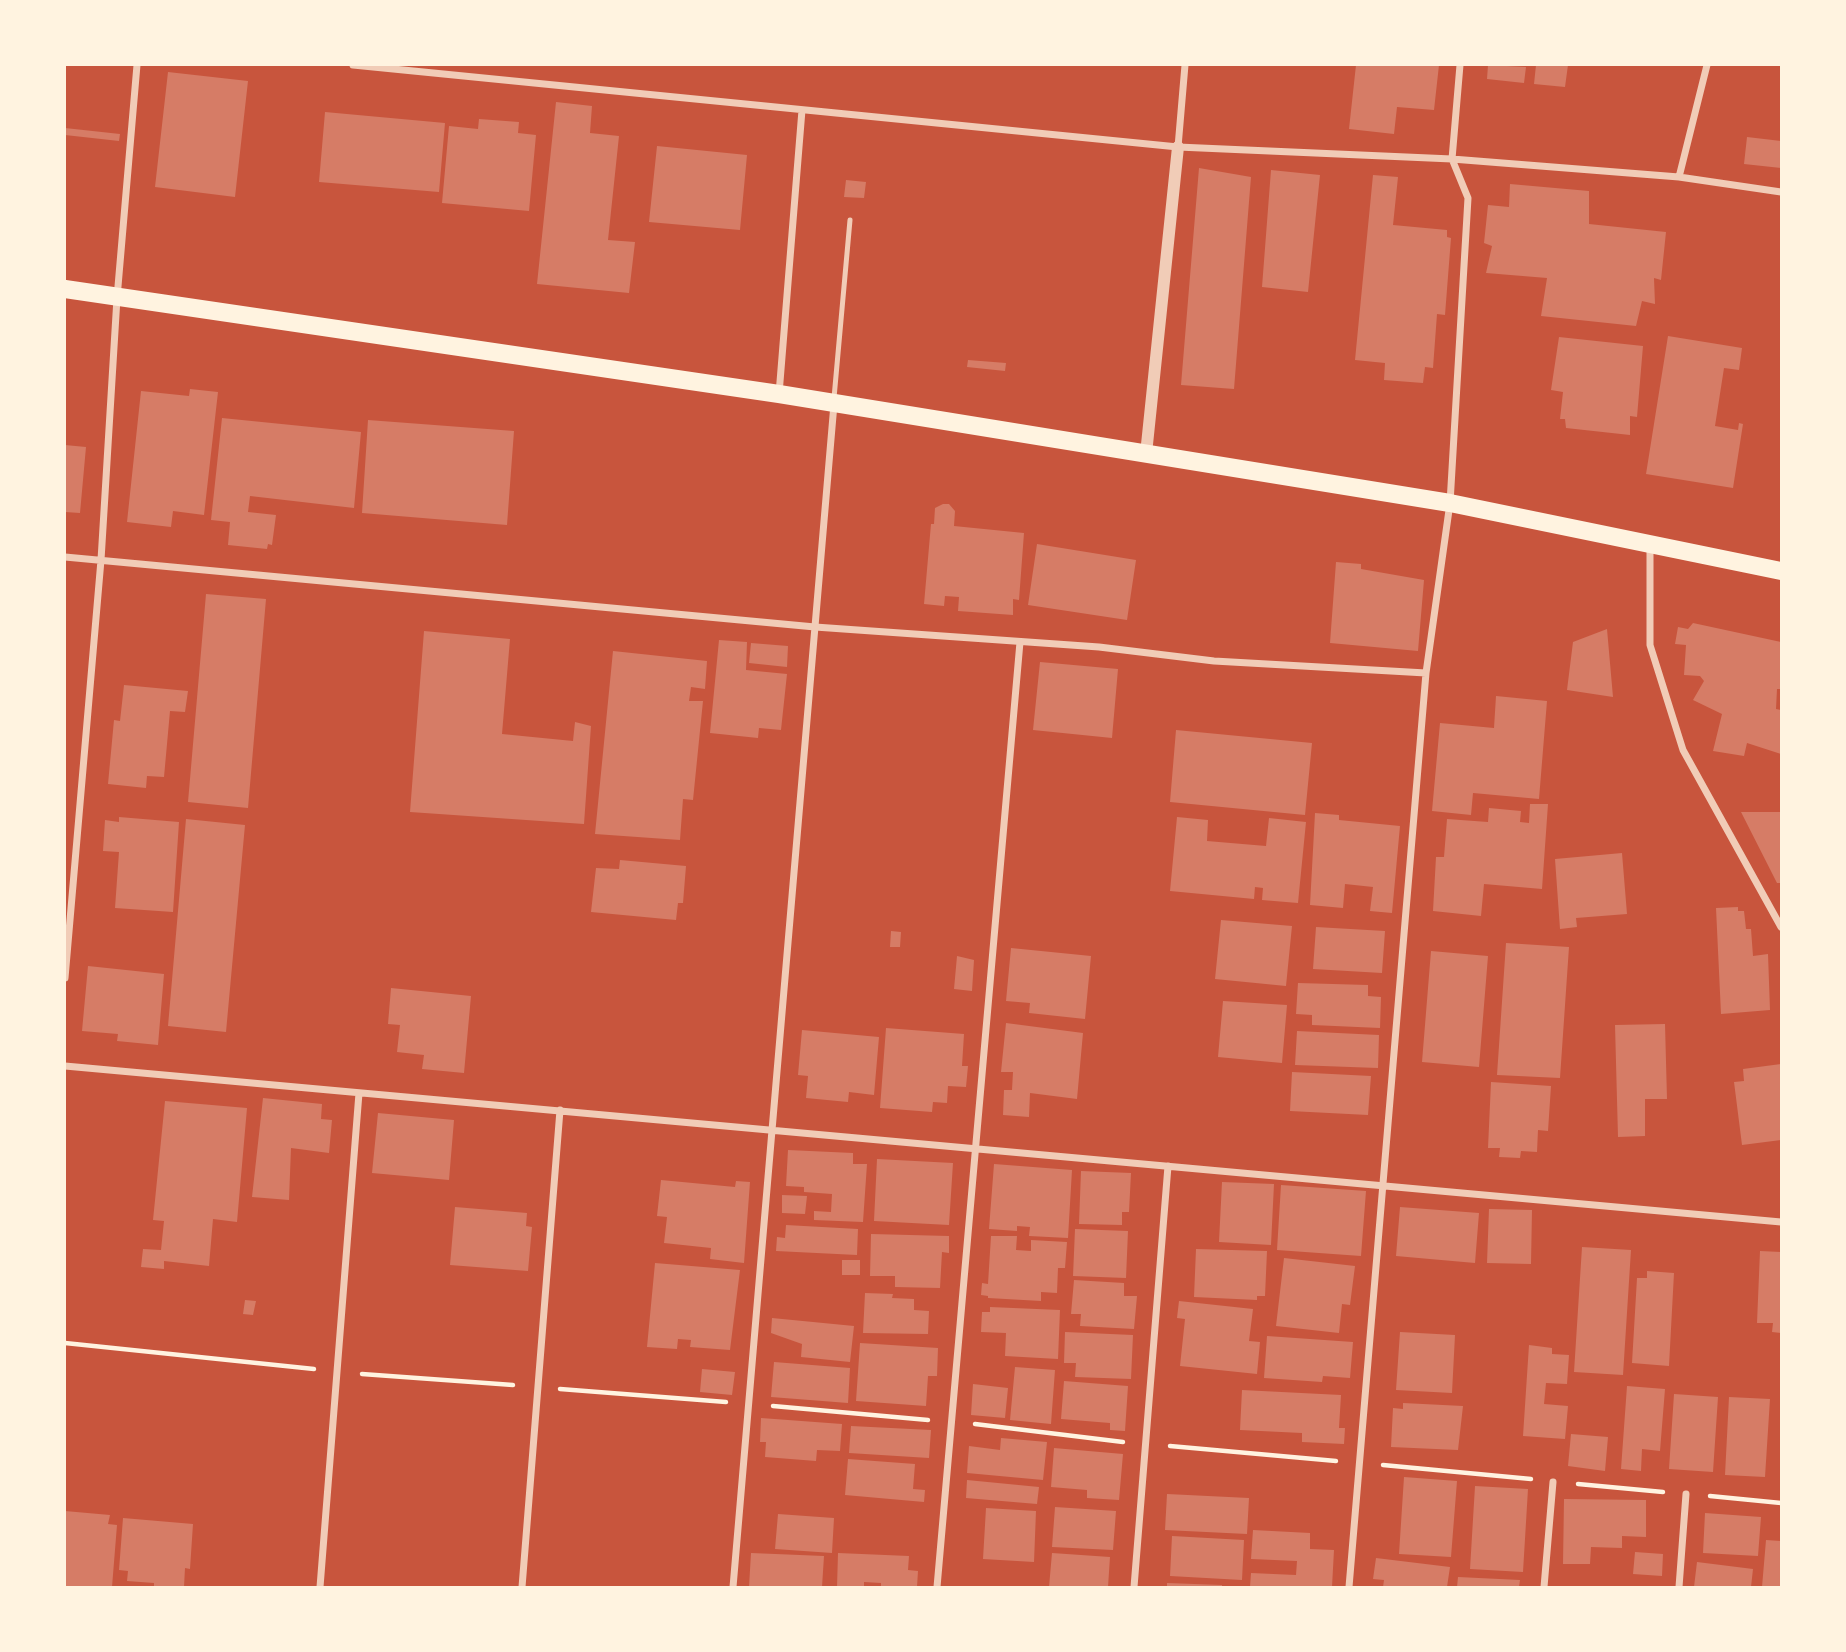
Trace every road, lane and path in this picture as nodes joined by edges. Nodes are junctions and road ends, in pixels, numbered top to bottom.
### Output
1 (137, 65) edge
2 (353, 65) edge
3 (1185, 65) edge
4 (1460, 65) edge
5 (1707, 65) edge
6 (802, 110) junction
7 (1178, 147) junction
8 (1452, 159) junction
9 (1679, 177) junction
10 (1781, 192) edge
11 (849, 220) dead end
12 (65, 289) edge
13 (117, 298) junction
14 (779, 394) junction
15 (834, 403) junction
16 (1146, 454) junction
17 (1450, 503) junction
18 (1650, 546) junction
19 (65, 557) edge
20 (101, 560) junction
21 (1781, 571) edge
22 (815, 627) junction
23 (1020, 642) junction
24 (1426, 673) junction
25 (1781, 927) edge
26 (65, 978) edge
27 (65, 1066) edge
28 (359, 1093) junction
29 (560, 1111) junction
30 (772, 1130) junction
31 (975, 1149) junction
32 (1168, 1167) junction
33 (1384, 1186) junction
34 (1781, 1222) edge
35 (1553, 1482) dead end
36 (1686, 1494) dead end
37 (320, 1587) edge
38 (522, 1587) edge
39 (733, 1587) edge
40 (937, 1587) edge
41 (1134, 1587) edge
42 (1349, 1587) edge
43 (1544, 1587) edge
44 (1679, 1587) edge

1 - 13 street
2 - 6 street
3 - 7 street
4 - 8 street
5 - 9 street
6 - 7 street
6 - 14 street
7 - 8 street
7 - 16 street
8 - 9 street
8 - 17 street
9 - 10 street
11 - 15 lane
12 - 13 main road
13 - 14 main road
13 - 20 street
14 - 15 main road
15 - 16 main road
15 - 22 street
16 - 17 main road
17 - 18 main road
17 - 24 street
18 - 21 main road
18 - 25 street
19 - 20 street
20 - 22 street
20 - 26 street
22 - 23 street
22 - 30 street
23 - 24 street
23 - 31 street
24 - 33 street
27 - 28 street
28 - 29 street
28 - 37 street
29 - 30 street
29 - 38 street
30 - 31 street
30 - 39 street
31 - 32 street
31 - 40 street
32 - 33 street
32 - 41 street
33 - 34 street
33 - 42 street
35 - 43 street
36 - 44 street

